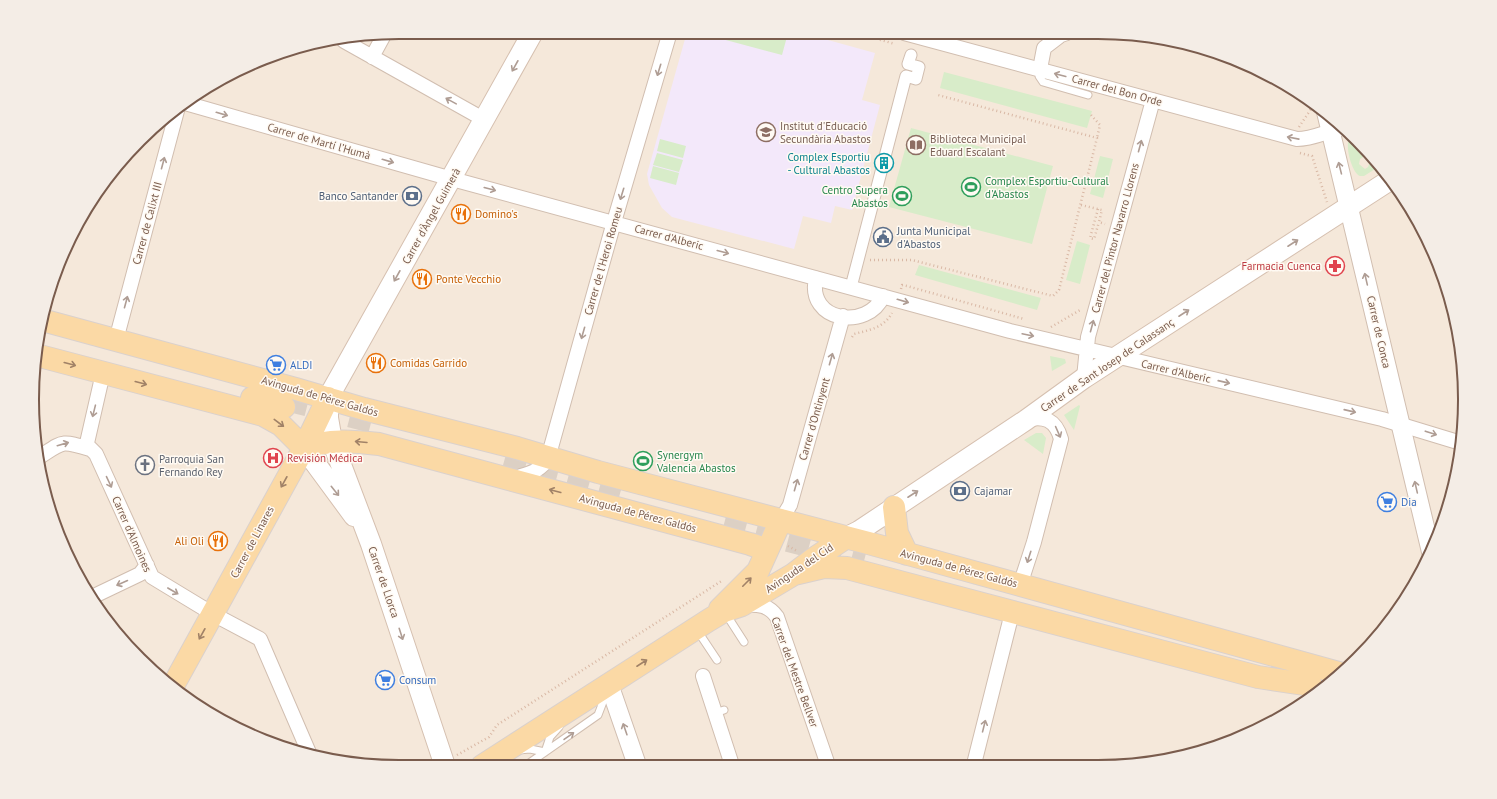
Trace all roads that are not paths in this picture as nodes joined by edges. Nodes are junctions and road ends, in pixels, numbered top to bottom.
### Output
1 (529, 39) edge
2 (668, 39) edge
3 (930, 39) edge
4 (1056, 39) edge
5 (381, 40) edge
6 (347, 43) edge
7 (372, 57) junction
8 (910, 60) dead end
9 (1040, 69) junction
10 (1088, 95) dead end
11 (1153, 100) junction
12 (192, 105) edge
13 (175, 117) edge
14 (485, 120) junction
15 (1337, 129) edge
16 (1337, 130) edge
17 (452, 178) junction
18 (1386, 183) edge
19 (1349, 206) junction
20 (614, 222) junction
21 (816, 278) junction
22 (851, 287) junction
23 (883, 296) junction
24 (843, 316) junction
25 (48, 322) edge
26 (45, 335) edge
27 (116, 340) junction
28 (44, 341) edge
29 (1087, 349) junction
30 (42, 357) edge
31 (1116, 357) junction
32 (103, 373) junction
33 (1084, 378) junction
34 (328, 398) junction
35 (1026, 420) junction
36 (1401, 424) junction
37 (371, 425) tunnel mouth
38 (332, 441) junction
39 (1455, 441) edge
40 (304, 448) junction
41 (90, 449) junction
42 (43, 455) edge
43 (548, 458) junction
44 (509, 469) junction
45 (598, 472) junction
46 (621, 493) tunnel mouth
47 (894, 507) junction
48 (781, 520) junction
49 (725, 521) tunnel mouth
50 (845, 538) junction
51 (1429, 542) edge
52 (371, 544) junction
53 (768, 547) junction
54 (907, 554) junction
55 (865, 558) tunnel mouth
56 (147, 565) junction
57 (800, 569) junction
58 (1020, 585) junction
59 (97, 595) edge
60 (1012, 613) junction
61 (213, 614) junction
62 (718, 616) junction
63 (744, 642) dead end
64 (717, 660) dead end
65 (703, 676) dead end
66 (174, 677) edge
67 (1322, 679) edge
68 (609, 684) junction
69 (576, 705) junction
70 (307, 748) edge
71 (505, 751) junction
72 (545, 752) junction
73 (443, 760) edge
74 (491, 760) edge
75 (534, 760) edge
76 (635, 760) edge
77 (731, 760) edge
78 (826, 760) edge
79 (975, 760) edge

1 -> 14 main road, Carrer d'Àngel Guimerà
2 -> 20 street, Carrer de l'Heroi Romeu
3 - 9 street, Carrer del Bon Orde
4 - 9 street
5 - 7 street
6 - 7 street
14 -> 7 street
8 - 22 street
9 - 10 lane
11 -> 9 street, Carrer del Bon Orde
15 -> 11 street, Carrer del Bon Orde
29 -> 11 street, Carrer del Pintor Navarro Llorens
12 -> 17 street, Carrer de Martí l’Humà
27 -> 13 street, Carrer de Calixt III
14 - 17 main road, Carrer d'Àngel Guimerà
19 -> 16 street, Carrer de Conca
17 -> 20 street, Carrer d'Alberic
17 -> 34 main road, Carrer d'Àngel Guimerà
18 - 19 main road, Carrer de Sant Josep de Calassanç
31 -> 19 main road, Carrer de Sant Josep de Calassanç
36 -> 19 street, Carrer de Conca
20 -> 21 street, Carrer d'Alberic
20 -> 43 street, Carrer de l'Heroi Romeu
21 - 22 street, Carrer d'Alberic
21 - 24 street
22 - 23 street, Carrer d'Alberic
23 - 24 street
23 -> 29 street, Carrer d'Alberic
48 -> 24 street, Carrer d'Ontinyent
25 - 27 main road, Avinguda de Pérez Galdós
26 - 28 main road, Avinguda de Pérez Galdós
27 - 34 main road, Avinguda de Pérez Galdós
29 - 31 street, Carrer d'Alberic
29 - 33 street, Carrer del Pintor Navarro Llorens
30 -> 32 main road
31 - 33 main road, Carrer de Sant Josep de Calassanç
31 -> 36 street, Carrer d'Alberic
32 -> 40 main road
32 -> 41 street
33 - 35 main road, Carrer de Sant Josep de Calassanç
34 - 38 main road, Carrer de Llorca
34 - 40 main road, Carrer de Linares
34 - 43 main road, Avinguda de Pérez Galdós
47 -> 35 main road, Carrer de Sant Josep de Calassanç
35 -> 58 street
36 -> 39 street, Carrer d'Alberic
51 -> 36 street, Carrer de Conca
37 - 44 main road, Avinguda de Pérez Galdós
38 - 40 main road, Avinguda de Pérez Galdós
44 -> 38 main road, Avinguda de Pérez Galdós
38 - 52 main road, Carrer de Llorca
40 -> 52 main road
40 -> 61 main road, Carrer de Linares
42 -> 41 street
41 -> 56 street, Carrer d'Almoines
43 - 44 street
43 - 45 main road, Avinguda de Pérez Galdós
44 - 45 main road, Avinguda de Pérez Galdós
53 -> 44 main road, Avinguda de Pérez Galdós
45 - 48 main road, Avinguda de Pérez Galdós
46 - 49 main road, Avinguda de Pérez Galdós
47 - 50 main road, Carrer de Sant Josep de Calassanç
47 - 54 main road
48 - 50 main road, Avinguda de Pérez Galdós
48 - 53 main road, Avinguda del Cid
50 - 54 main road, Avinguda de Pérez Galdós
50 - 57 main road, Avinguda del Cid
52 -> 73 main road, Carrer de Llorca
62 -> 53 main road, Avinguda del Cid
54 - 58 main road, Avinguda de Pérez Galdós
55 - 67 main road, Avinguda de Pérez Galdós
56 -> 59 street
56 -> 61 street, Carrer d'Almoines
57 - 60 main road
57 - 62 main road, Avinguda del Cid
58 - 67 main road, Avinguda de Pérez Galdós
60 - 67 main road
79 -> 60 street
61 -> 66 main road, Carrer de Linares
61 - 70 street, Carrer d'Almoines
62 - 63 lane
62 - 64 lane
68 -> 62 main road, Avinguda del Cid
62 - 78 street, Carrer del Mestre Bellver
65 - 77 street
68 - 69 main road, Avinguda del Cid
72 -> 68 lane
76 -> 68 street
69 - 71 main road, Avinguda del Cid
69 - 72 lane
71 - 72 lane
71 - 74 main road, Avinguda del Cid
72 - 75 lane

